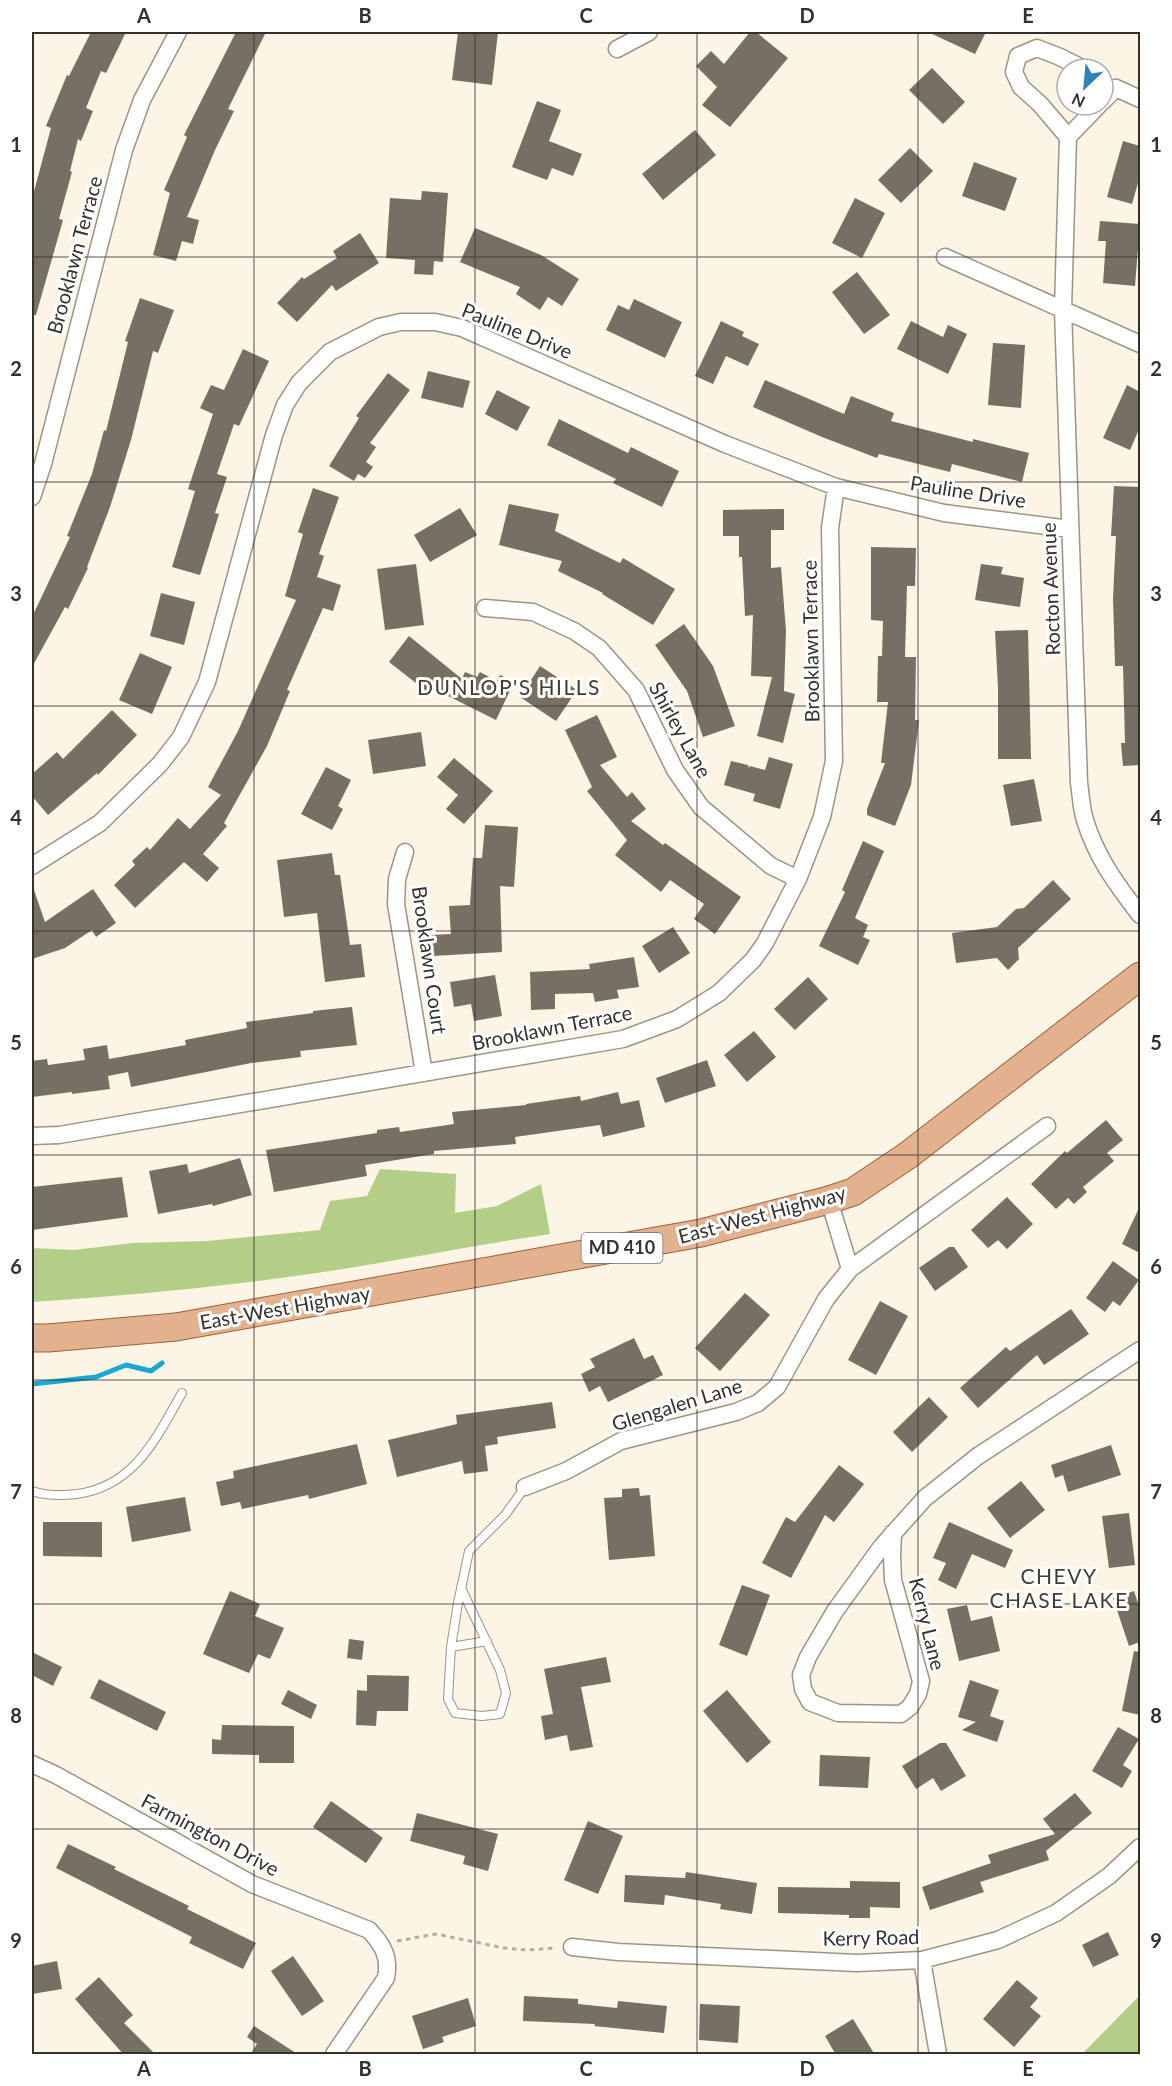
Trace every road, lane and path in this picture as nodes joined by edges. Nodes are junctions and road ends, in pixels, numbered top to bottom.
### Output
1 (178, 32) edge
2 (649, 32) edge
3 (617, 49) dead end
4 (1060, 57) edge
5 (1115, 87) edge
6 (1140, 99) edge
7 (1087, 117) edge
8 (1068, 137) junction
9 (945, 257) dead end
10 (1063, 309) junction
11 (1140, 344) edge
12 (836, 487) junction
13 (32, 496) edge
14 (1070, 528) junction
15 (485, 608) dead end
16 (405, 852) dead end
17 (32, 867) edge
18 (798, 879) junction
19 (1140, 915) edge
20 (1140, 976) edge
21 (424, 1073) junction
22 (1047, 1126) dead end
23 (32, 1136) edge
24 (829, 1200) junction
25 (850, 1269) junction
26 (32, 1338) edge
27 (1140, 1350) edge
28 (182, 1393) dead end
29 (525, 1487) joint
30 (32, 1491) edge
31 (893, 1533) junction
32 (461, 1588) junction
33 (487, 1641) junction
34 (451, 1647) junction
35 (32, 1764) edge
36 (1140, 1847) edge
37 (381, 1944) junction
38 (572, 1947) joint
39 (922, 1960) junction
40 (334, 2055) edge
41 (938, 2055) edge

1 - 13 street, Brooklawn Terrace
2 - 3 street
4 - 8 street
5 - 6 street
7 - 8 street
8 - 10 street, Rocton Avenue
9 - 10 street
10 - 11 street
10 - 14 street, Rocton Avenue
12 - 14 street, Pauline Drive
12 - 17 street, Pauline Drive
12 - 18 street, Brooklawn Terrace
14 - 19 street, Rocton Avenue
15 - 18 street, Shirley Lane
16 - 21 street, Brooklawn Court
18 - 21 street, Brooklawn Terrace
20 - 24 main road, East-West Highway / MD 410
21 - 23 street, Brooklawn Terrace
22 - 25 street
24 - 25 street
24 - 26 main road, East-West Highway / MD 410
25 - 29 street, Glengalen Lane
27 - 31 street, Kerry Lane
28 - 30 lane
29 - 32 lane
31 - 31 street, Kerry Lane
32 - 33 lane
32 - 34 lane
33 - 34 lane
33 - 34 lane
35 - 37 street, Farmington Drive
36 - 39 street, Kerry Road
37 - 38 path
37 - 40 street
38 - 39 street, Kerry Road
39 - 41 street

